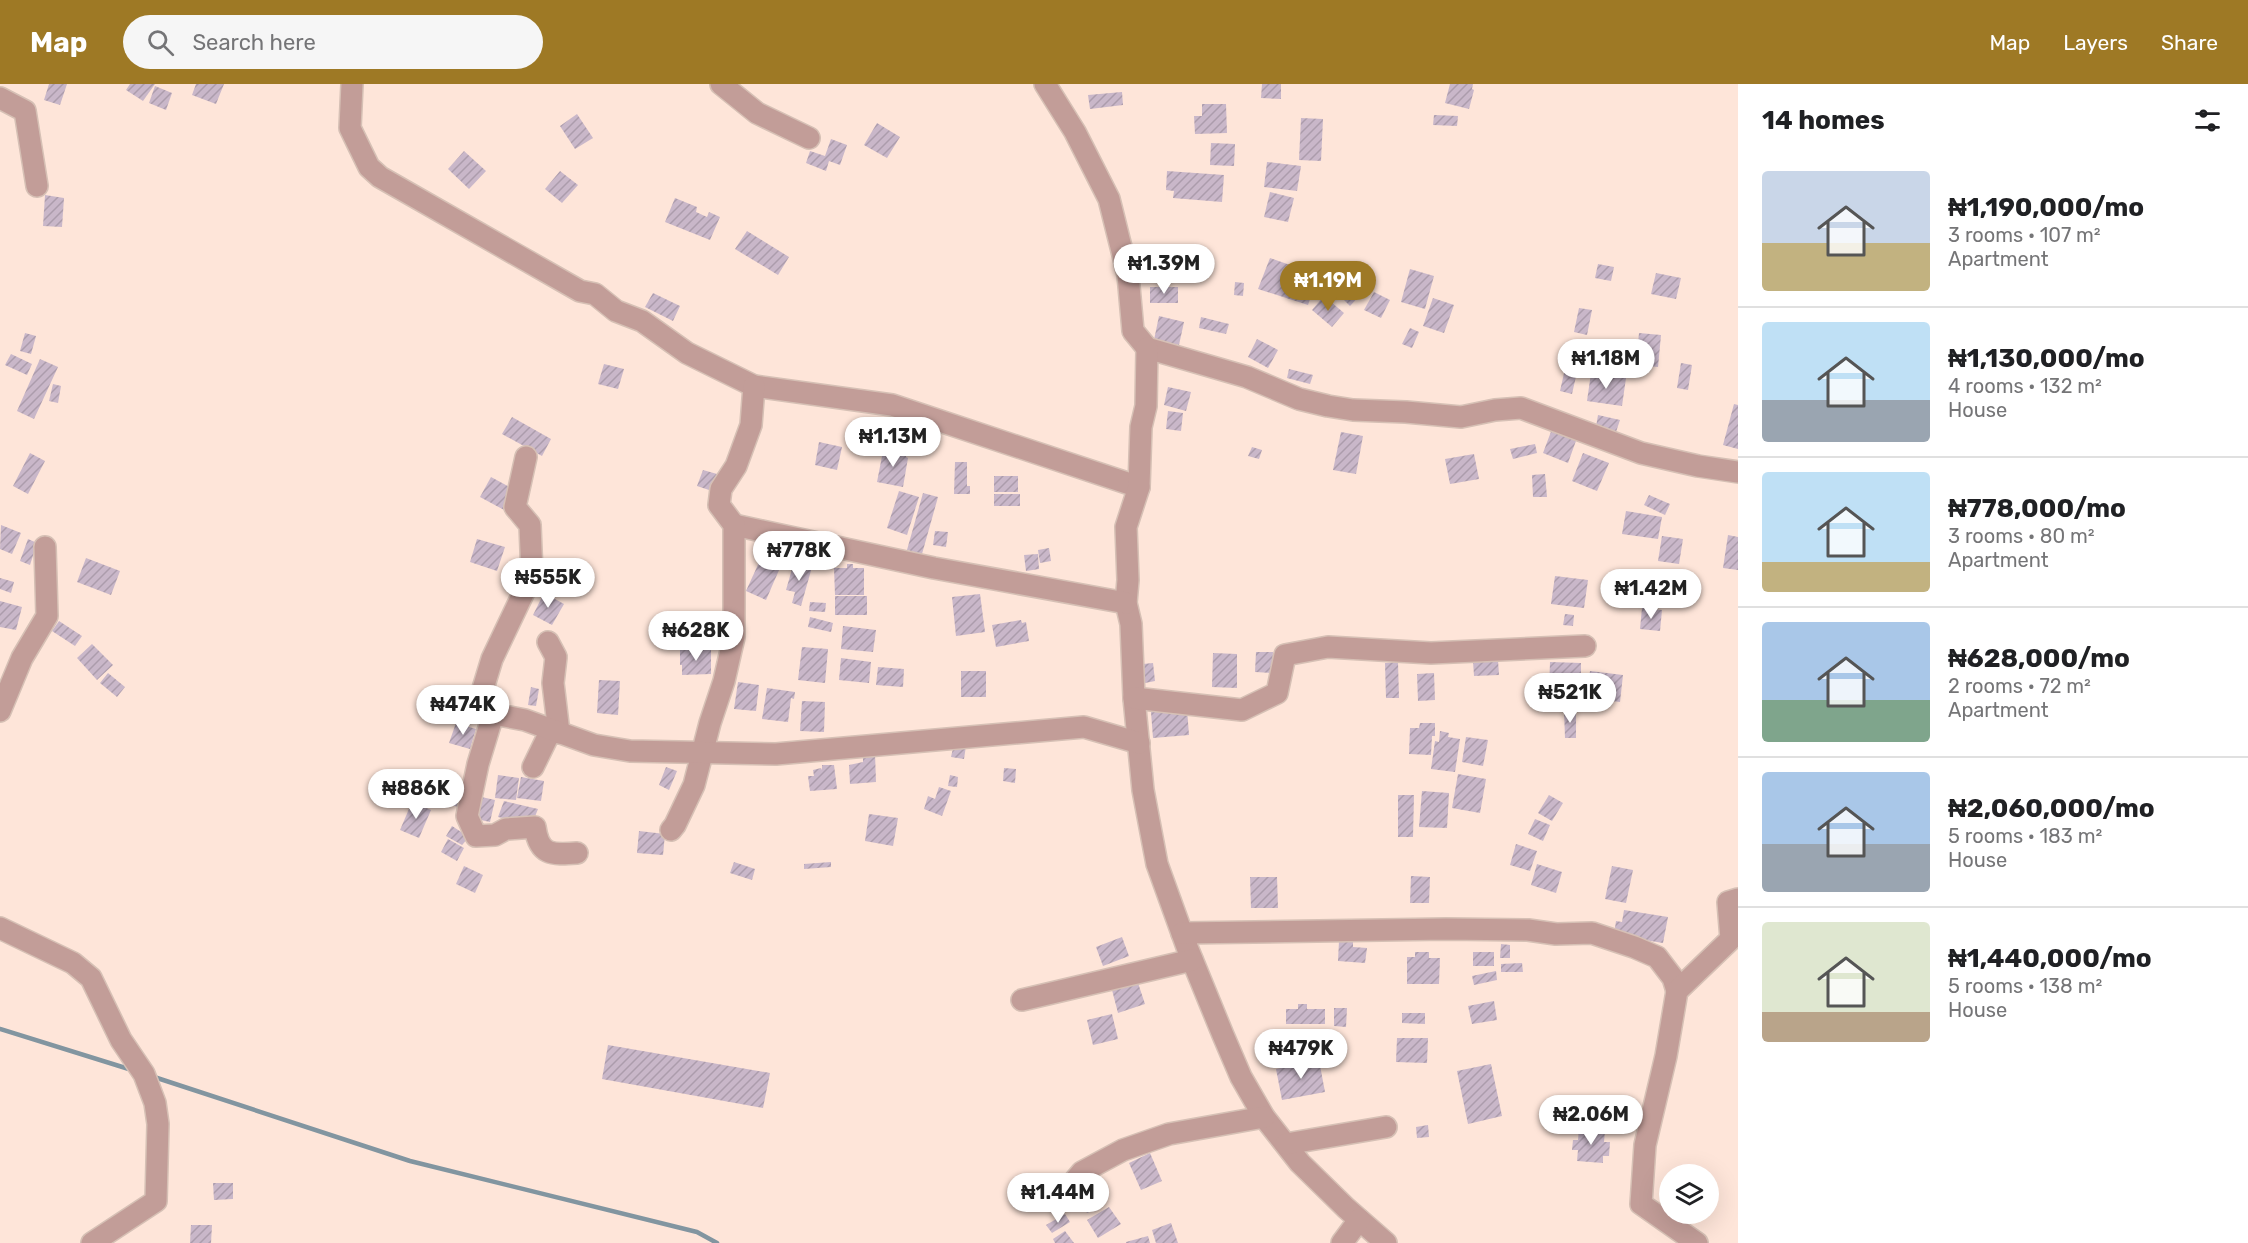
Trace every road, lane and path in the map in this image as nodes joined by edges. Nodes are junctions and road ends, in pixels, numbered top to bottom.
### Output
1 (352, 84) edge
2 (721, 84) edge
3 (1045, 84) edge
4 (0, 98) edge
5 (809, 138) dead end
6 (37, 186) dead end
7 (1147, 348) junction
8 (754, 386) junction
9 (526, 457) dead end
10 (1738, 472) edge
11 (1139, 487) junction
12 (734, 525) junction
13 (45, 547) dead end
14 (1126, 603) junction
15 (548, 642) dead end
16 (1585, 646) dead end
17 (1134, 698) junction
18 (0, 711) edge
19 (499, 715) junction
20 (555, 731) junction
21 (1139, 742) junction
22 (702, 752) junction
23 (532, 766) dead end
24 (671, 830) dead end
25 (578, 853) dead end
26 (1738, 899) edge
27 (0, 928) edge
28 (1182, 933) junction
29 (1734, 941) edge
30 (1192, 960) junction
31 (1677, 991) junction
32 (1022, 1000) dead end
33 (1264, 1117) junction
34 (1386, 1127) dead end
35 (1286, 1144) junction
36 (1066, 1190) dead end
37 (1359, 1220) junction
38 (92, 1243) edge
39 (1342, 1243) edge
40 (1386, 1243) edge
41 (1697, 1243) edge

1 - 8 street
2 - 5 street
3 - 7 street
4 - 6 street
7 - 10 street
7 - 11 street
8 - 11 street
8 - 12 street
9 - 19 street
11 - 14 street
12 - 14 street
12 - 22 street
13 - 18 street
14 - 17 street
15 - 20 street
16 - 17 street
17 - 21 street
19 - 20 street
19 - 25 street
20 - 22 street
20 - 23 street
21 - 22 street
21 - 28 street
22 - 24 street
26 - 29 street
27 - 38 street
28 - 30 street
28 - 31 street
29 - 31 street
30 - 32 street
30 - 33 street
31 - 41 street
33 - 35 street
33 - 36 street
34 - 35 street
35 - 37 street
37 - 39 street
37 - 40 street

